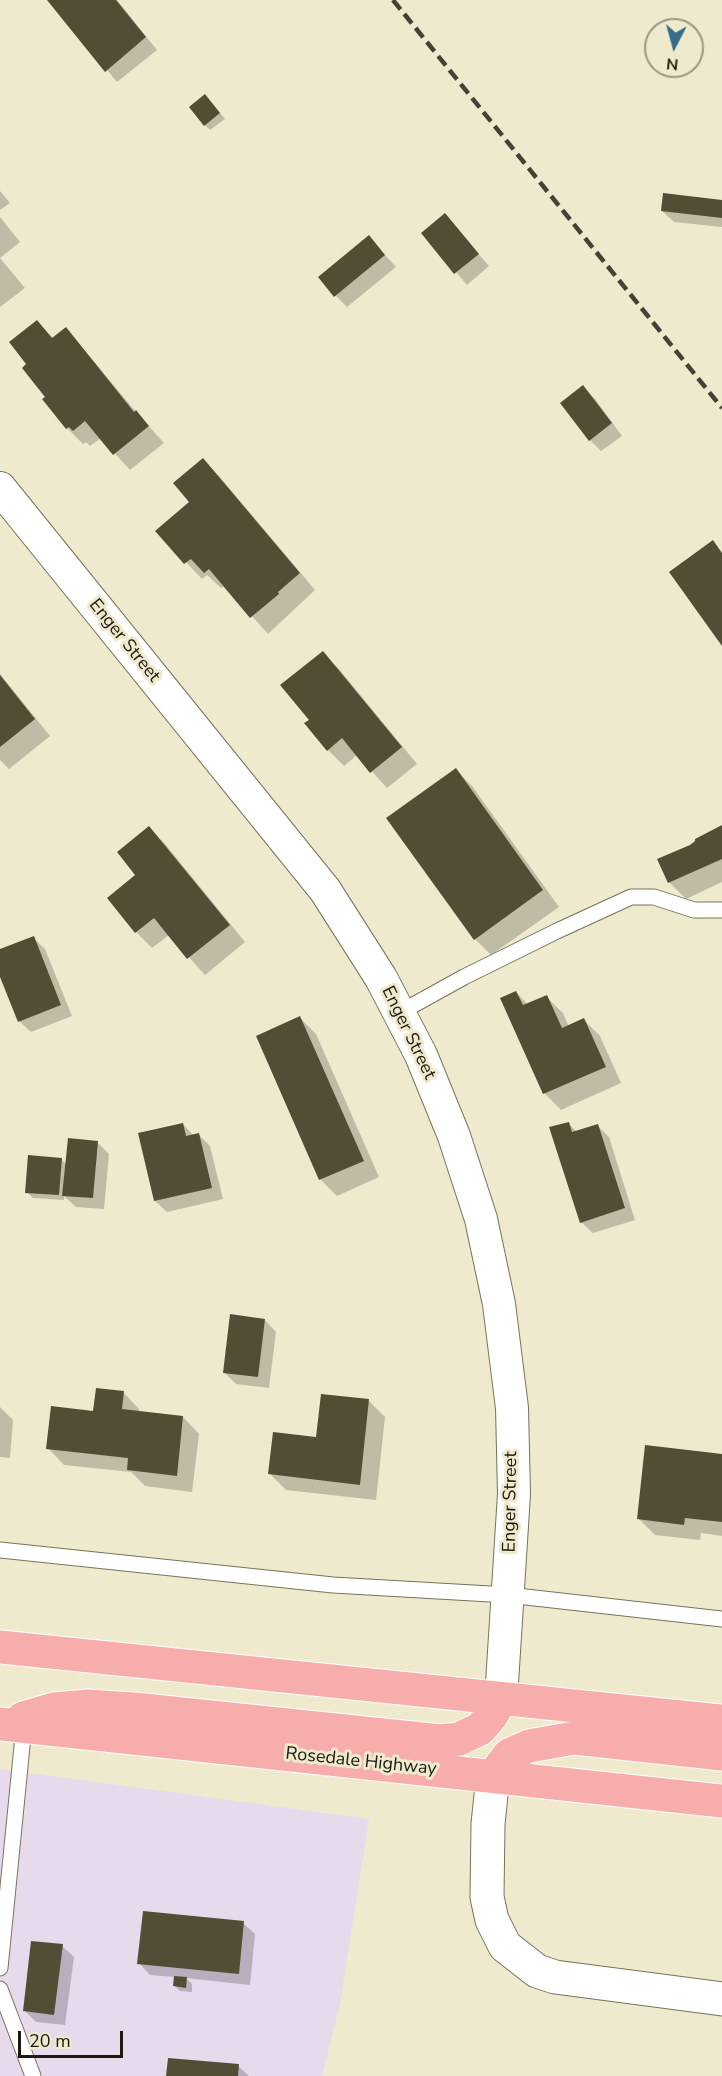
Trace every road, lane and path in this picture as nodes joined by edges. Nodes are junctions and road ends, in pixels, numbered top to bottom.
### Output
1 (0, 488) edge
2 (722, 910) edge
3 (399, 1013) junction
4 (0, 1550) edge
5 (508, 1595) junction
6 (722, 1619) edge
7 (0, 1647) edge
8 (501, 1699) junction
9 (722, 1721) edge
10 (9, 1725) edge
11 (722, 1754) edge
12 (493, 1776) junction
13 (722, 1802) edge
14 (0, 1968) edge
15 (0, 1989) edge
16 (722, 1999) edge
17 (33, 2076) edge

1 - 3 street, Enger Street
2 - 3 lane
3 - 5 street, Enger Street
4 - 5 lane
5 - 6 lane
5 - 8 street, Enger Street
7 - 8 main road
8 - 9 main road
8 - 10 main road
10 - 12 main road, Rosedale Highway
10 - 14 lane
11 - 12 main road
12 - 13 main road, Rosedale Highway
12 - 16 street
15 - 17 lane

